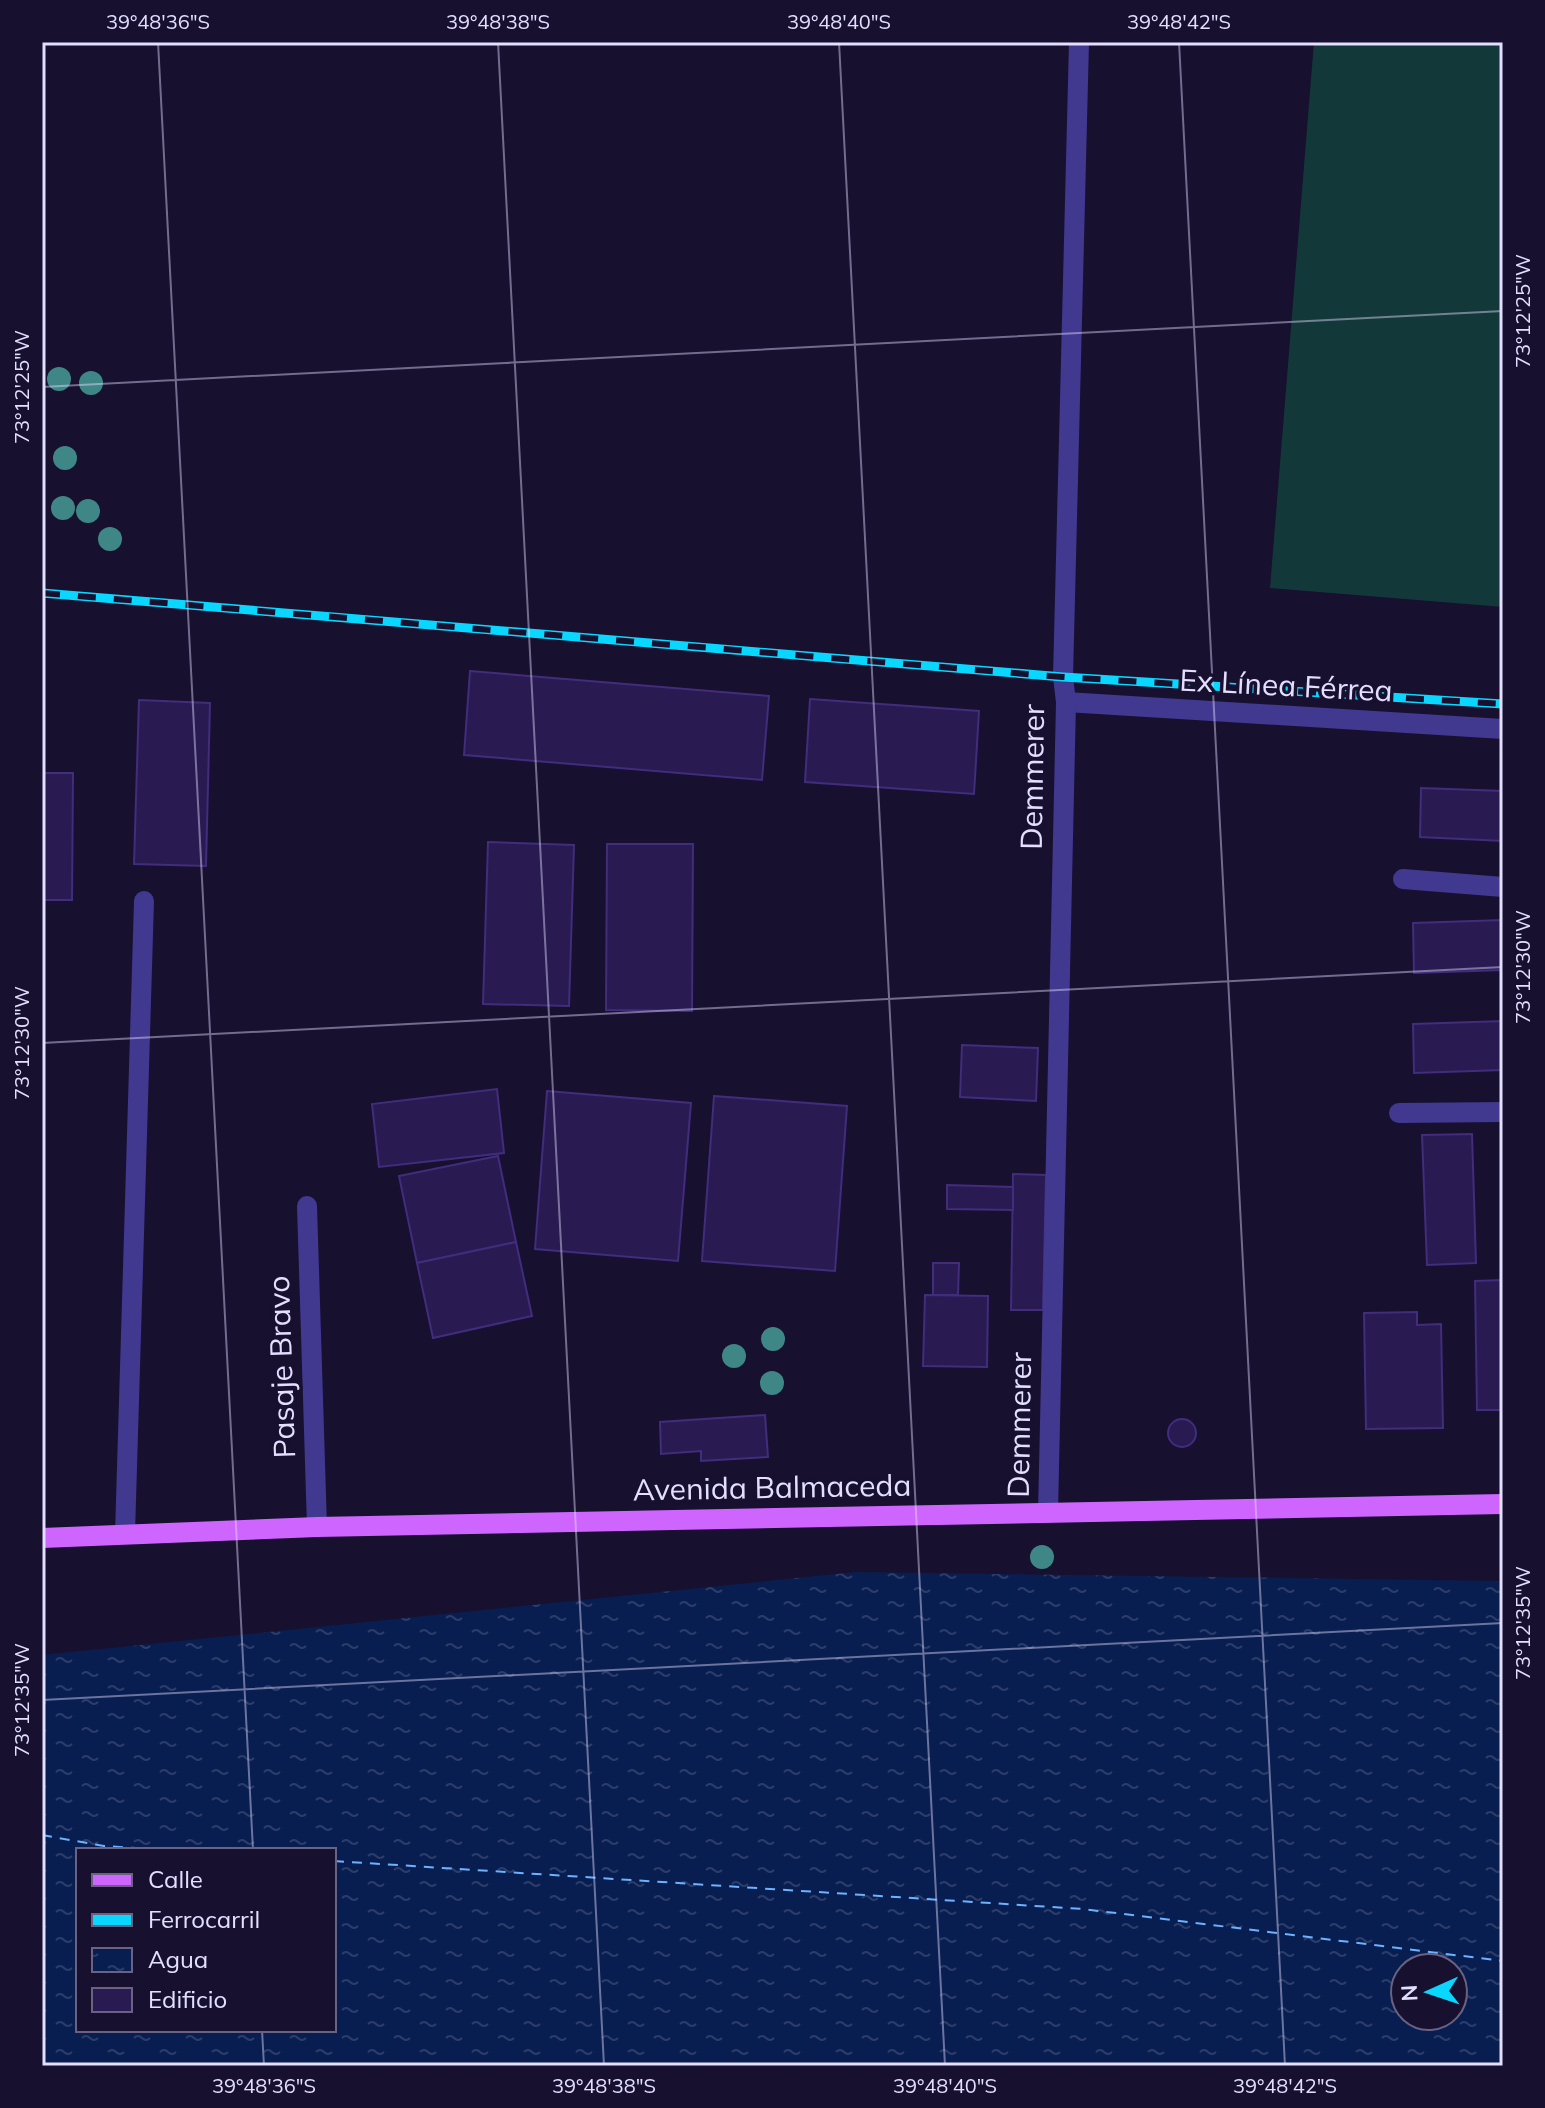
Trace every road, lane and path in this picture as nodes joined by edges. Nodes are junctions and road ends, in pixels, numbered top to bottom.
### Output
1 (1085, 45) edge
2 (1066, 702) junction
3 (1503, 729) edge
4 (1403, 879) dead end
5 (1503, 887) edge
6 (144, 901) dead end
7 (1503, 1112) edge
8 (1399, 1113) dead end
9 (307, 1206) dead end
10 (1503, 1504) edge
11 (1048, 1513) junction
12 (317, 1527) junction
13 (125, 1534) junction
14 (42, 1538) edge

1 - 2 street, Demmerer
2 - 3 street, Ex Línea Férrea
2 - 11 street, Demmerer
4 - 5 street
6 - 13 street
7 - 8 street
9 - 12 street, Pasaje Bravo
10 - 11 main road, Avenida Balmaceda
11 - 12 main road, Avenida Balmaceda
12 - 13 main road, Avenida Balmaceda
13 - 14 main road, Avenida Balmaceda

